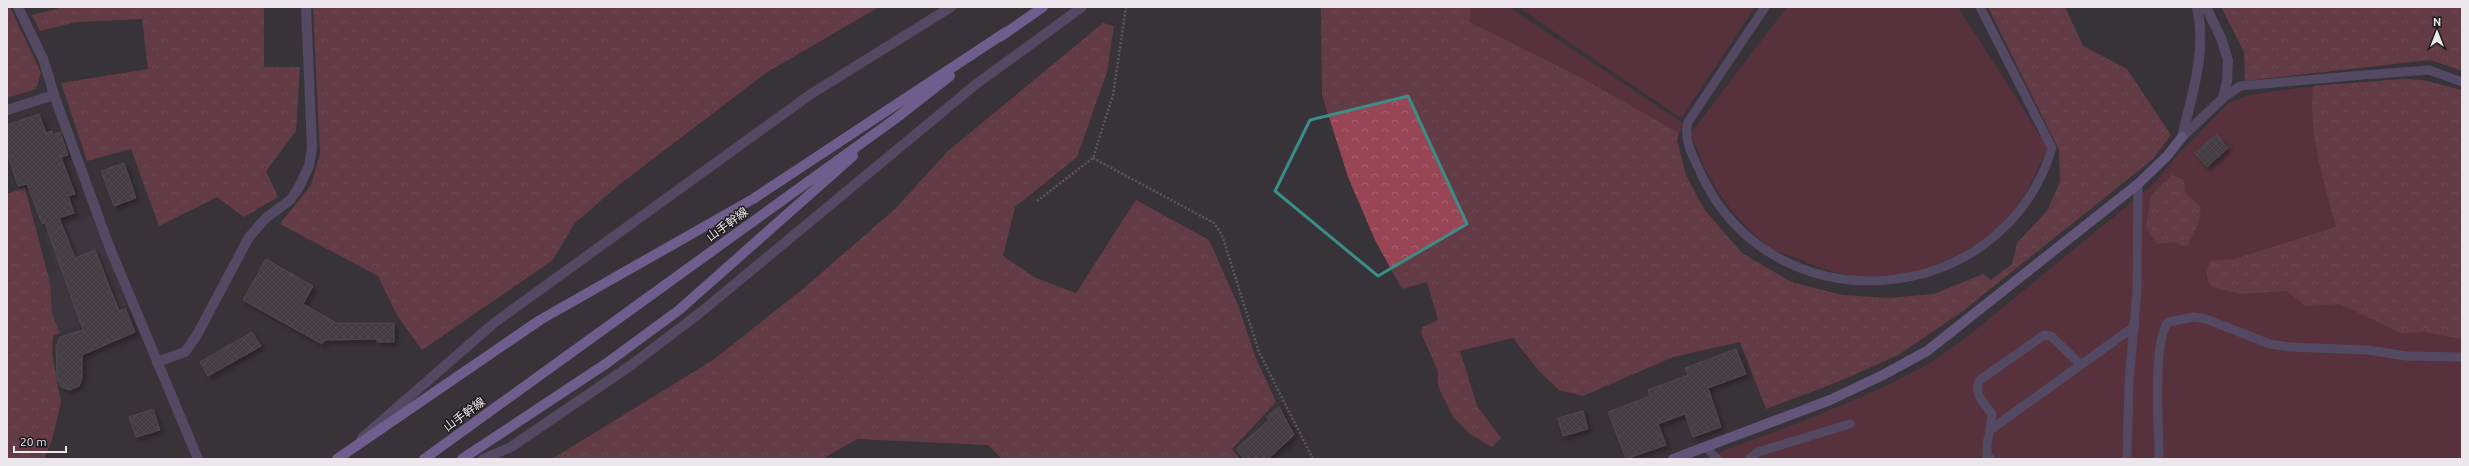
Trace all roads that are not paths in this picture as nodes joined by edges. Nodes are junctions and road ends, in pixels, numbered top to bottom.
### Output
1 (18, 7) edge
2 (306, 7) edge
3 (951, 7) edge
4 (1043, 7) edge
5 (1082, 7) edge
6 (1765, 7) edge
7 (1980, 7) edge
8 (2197, 7) edge
9 (2206, 7) edge
10 (1006, 32) junction
11 (2462, 82) edge
12 (54, 95) junction
13 (2223, 98) junction
14 (7, 110) edge
15 (895, 119) junction
16 (2182, 137) junction
17 (2138, 184) junction
18 (2135, 326) junction
19 (2462, 357) edge
20 (157, 362) junction
21 (2080, 364) junction
22 (1850, 424) dead end
23 (1990, 430) junction
24 (1706, 447) junction
25 (339, 458) edge
26 (198, 459) edge
27 (424, 459) edge
28 (462, 459) edge
29 (483, 459) edge
30 (1673, 459) edge
31 (1717, 459) edge
32 (1749, 459) edge
33 (1991, 459) edge
34 (2127, 459) edge
35 (2159, 459) edge

1 - 12 street
2 - 20 street
3 - 25 street
4 - 10 main road, 山手幹線
5 - 29 street
6 - 7 lane
8 - 16 street
9 - 13 street
10 - 15 main road, 山手幹線
10 - 25 main road
11 - 13 lane
12 - 14 street
12 - 20 street
13 - 16 street
15 - 27 main road, 山手幹線
15 - 28 main road
16 - 17 street
17 - 18 lane
17 - 24 street
18 - 21 lane
18 - 34 lane
19 - 35 lane
20 - 26 street
21 - 23 lane
21 - 23 lane
22 - 32 lane
23 - 33 lane
24 - 30 street
24 - 31 lane

